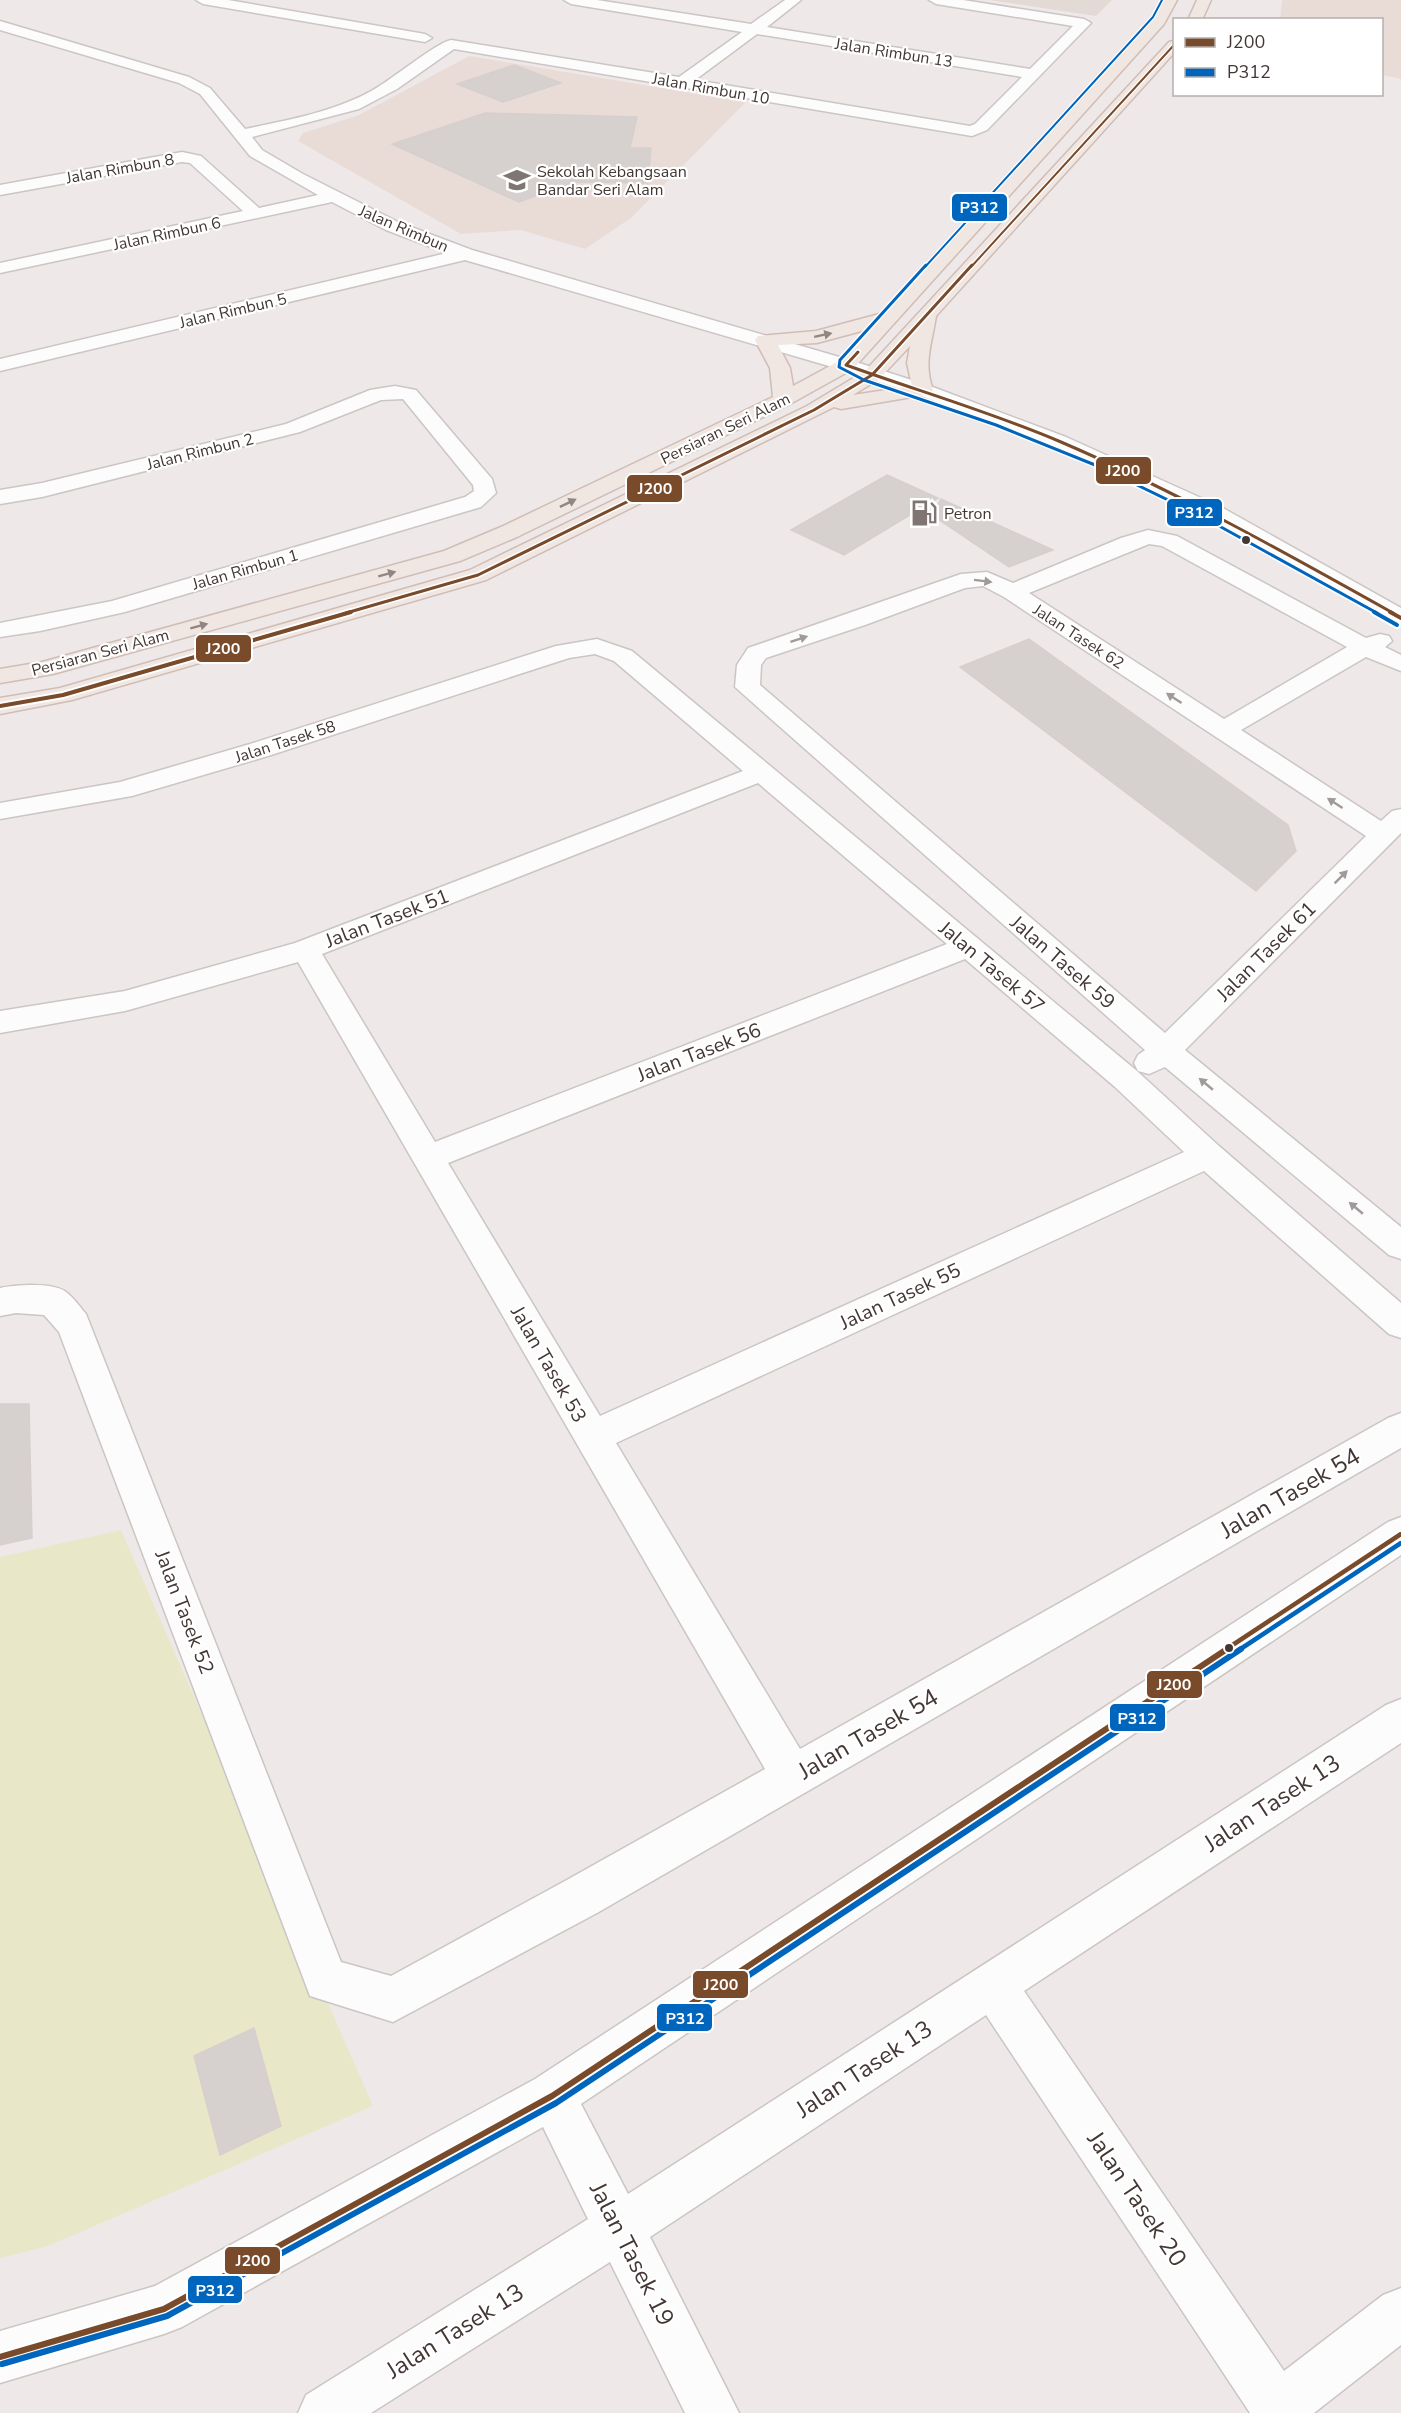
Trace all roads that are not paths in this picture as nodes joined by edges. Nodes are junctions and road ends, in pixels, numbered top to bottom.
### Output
1 (571, 0) edge
2 (794, 0) edge
3 (936, 0) edge
4 (1170, 0) edge
5 (1204, 0) edge
6 (214, 1) edge
7 (1196, 18) edge
8 (0, 25) edge
9 (754, 29) junction
10 (425, 38) dead end
11 (1173, 46) edge
12 (1035, 74) junction
13 (681, 83) junction
14 (240, 135) junction
15 (0, 190) edge
16 (334, 197) junction
17 (256, 214) junction
18 (466, 254) junction
19 (0, 268) edge
20 (928, 314) junction
21 (890, 316) junction
22 (765, 340) junction
23 (0, 365) edge
24 (846, 365) junction
25 (873, 375) junction
26 (923, 390) junction
27 (395, 392) joint
28 (783, 400) junction
29 (819, 407) junction
30 (0, 497) edge
31 (1355, 591) junction
32 (1011, 592) junction
33 (1401, 618) edge
34 (0, 630) edge
35 (1401, 633) edge
36 (1401, 644) edge
37 (1365, 647) junction
38 (564, 651) joint
39 (1401, 664) edge
40 (749, 665) joint
41 (0, 676) edge
42 (0, 706) edge
43 (1222, 730) junction
44 (761, 773) junction
45 (0, 811) edge
46 (1393, 826) edge
47 (969, 947) junction
48 (305, 950) junction
49 (0, 1022) edge
50 (1166, 1051) junction
51 (1126, 1079) junction
52 (1209, 1155) junction
53 (428, 1158) junction
54 (1401, 1246) edge
55 (0, 1302) edge
56 (1401, 1324) edge
57 (1401, 1429) edge
58 (592, 1437) junction
59 (1401, 1534) edge
60 (1401, 1719) edge
61 (793, 1778) junction
62 (326, 1980) joint
63 (993, 1985) junction
64 (552, 2096) junction
65 (619, 2228) junction
66 (1401, 2313) edge
67 (0, 2357) edge
68 (1280, 2410) edge
69 (324, 2413) edge
70 (713, 2413) edge

1 - 9 street, Jalan Rimbun 13
2 - 9 street
3 - 12 street
4 - 21 main road, Persiaran Seri Alam
5 - 7 main road
6 - 10 street
8 - 14 street, Jalan Rimbun
9 - 12 street, Jalan Rimbun 13
9 - 13 street
11 - 20 main road, Persiaran Seri Alam
12 - 13 street, Jalan Rimbun 10
13 - 14 street, Jalan Rimbun 10
14 - 16 street, Jalan Rimbun
15 - 17 street, Jalan Rimbun 8
16 - 17 street, Jalan Rimbun 6
16 - 18 street, Jalan Rimbun
17 - 19 street, Jalan Rimbun 6
18 - 22 street, Jalan Rimbun
18 - 23 street, Jalan Rimbun 5
20 - 25 main road, Persiaran Seri Alam
20 - 26 main road
22 -> 21 main road
21 - 24 main road, Persiaran Seri Alam
22 - 24 street, Jalan Rimbun
22 - 28 main road
24 - 25 street, Jalan Rimbun
24 - 28 main road, Persiaran Seri Alam
25 - 26 street, Jalan Rimbun
25 - 29 main road, Persiaran Seri Alam
26 - 29 main road
26 - 31 street, Jalan Rimbun
27 - 30 street, Jalan Rimbun 2
27 - 34 street, Jalan Rimbun 1
41 -> 28 main road, Persiaran Seri Alam
29 - 42 main road, Persiaran Seri Alam
31 - 33 street, Jalan Rimbun
31 - 37 street
32 - 37 street
40 -> 32 street, Jalan Tasek 62
43 -> 32 street, Jalan Tasek 62
35 - 37 street
36 - 37 street
37 - 39 street
37 - 43 street
38 - 44 street, Jalan Tasek 57
38 - 45 street, Jalan Tasek 58
40 - 50 street, Jalan Tasek 59
46 -> 43 street, Jalan Tasek 62
44 - 47 street, Jalan Tasek 57
44 - 48 street, Jalan Tasek 51
50 -> 46 street, Jalan Tasek 61
47 - 51 street, Jalan Tasek 57
47 - 53 street, Jalan Tasek 56
48 - 49 street, Jalan Tasek 51
48 - 53 street, Jalan Tasek 53
50 - 51 street, Jalan Tasek 61
54 -> 50 street, Jalan Tasek 59
51 - 52 street, Jalan Tasek 57
52 - 56 street, Jalan Tasek 57
52 - 58 street, Jalan Tasek 55
53 - 58 street, Jalan Tasek 53
55 - 62 street, Jalan Tasek 52
57 - 61 street, Jalan Tasek 54
58 - 61 street, Jalan Tasek 53
59 - 64 street
60 - 63 street, Jalan Tasek 13
61 - 62 street, Jalan Tasek 54
63 - 65 street, Jalan Tasek 13
63 - 68 street, Jalan Tasek 20
64 - 65 street, Jalan Tasek 19
64 - 67 street
65 - 69 street, Jalan Tasek 13
65 - 70 street, Jalan Tasek 19
66 - 68 street

